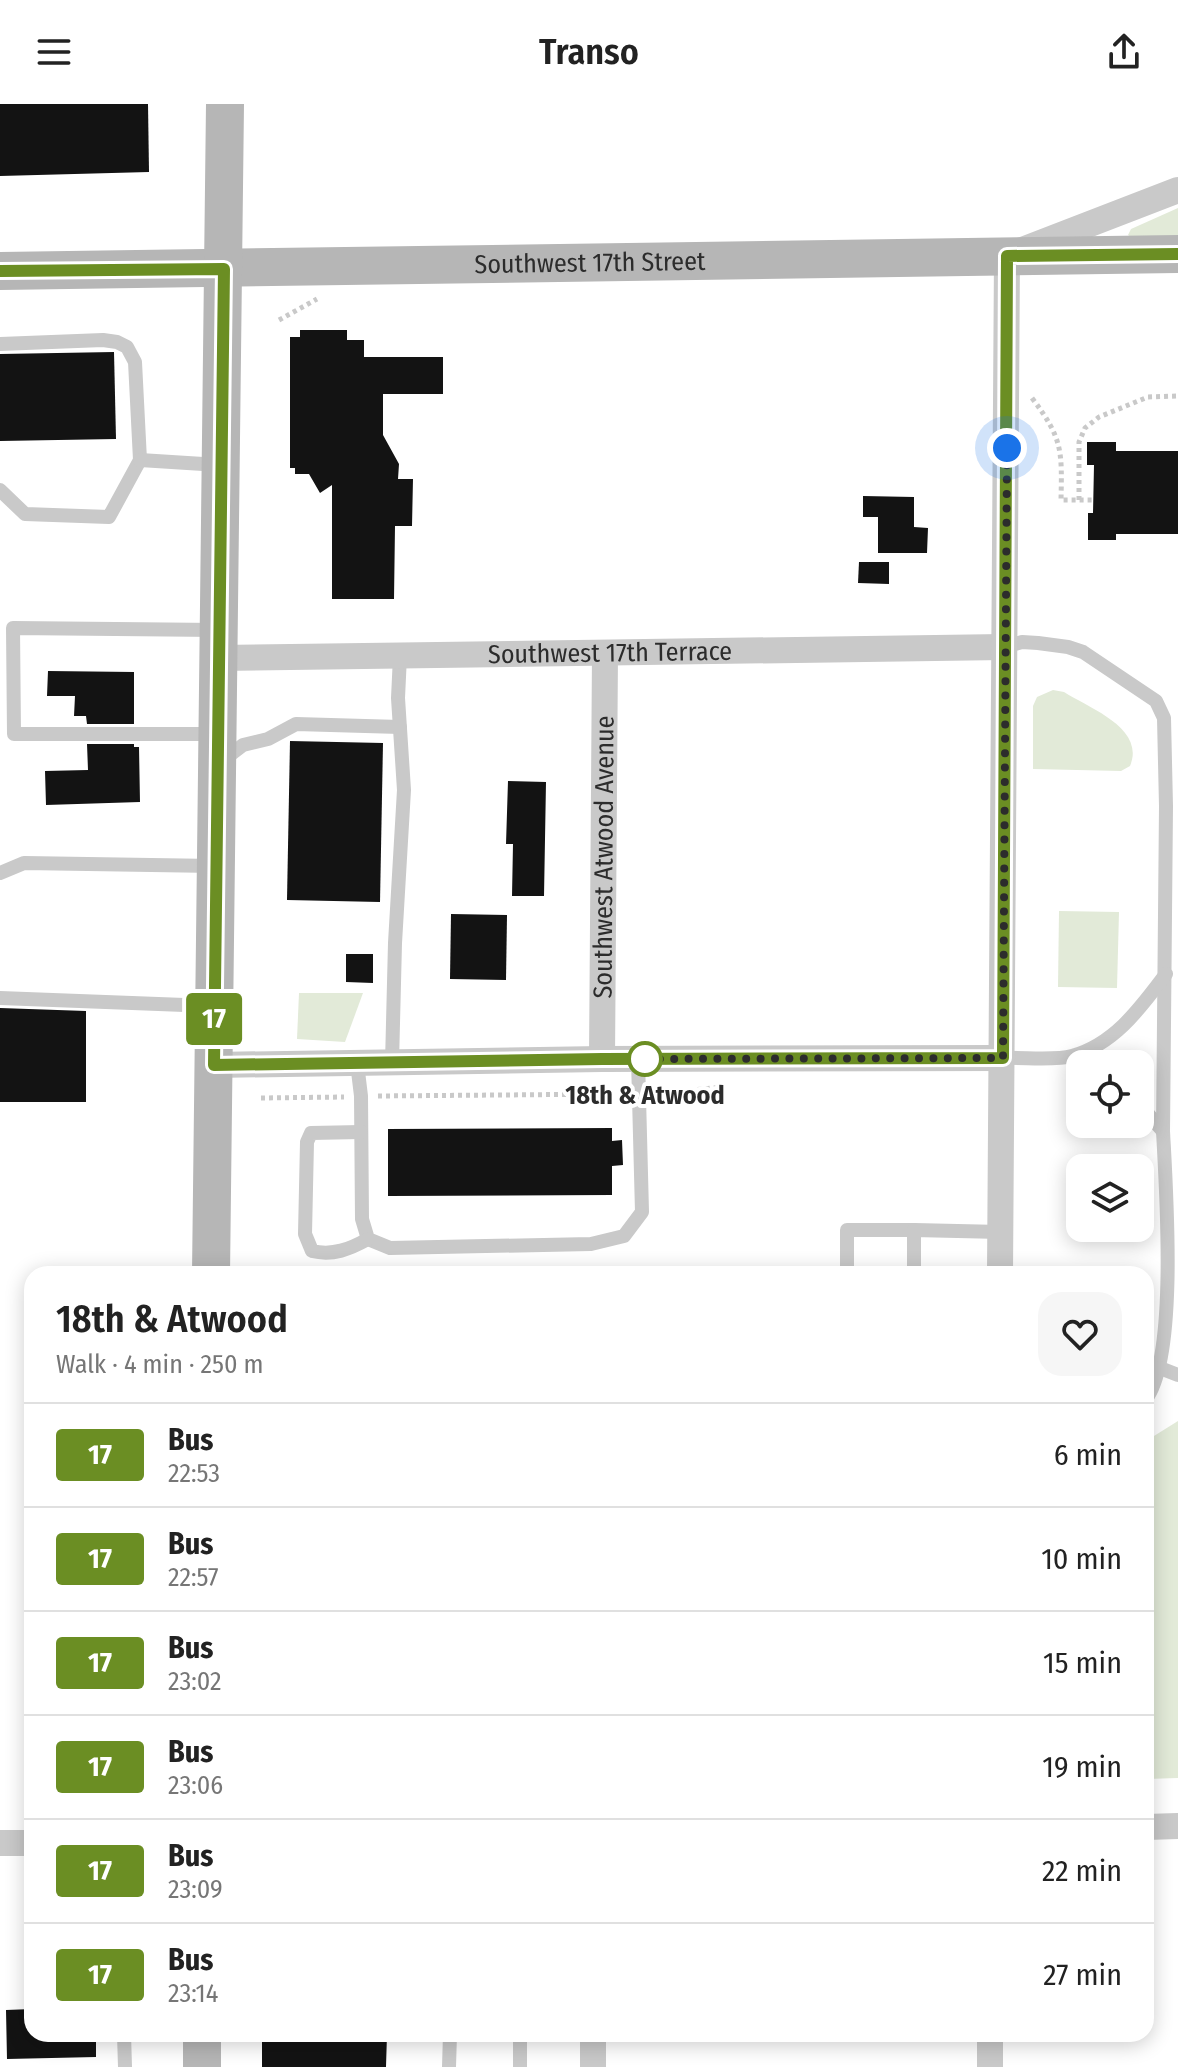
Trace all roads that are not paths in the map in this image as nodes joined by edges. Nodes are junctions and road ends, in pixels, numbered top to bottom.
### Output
1 (225, 104) edge
2 (1178, 190) edge
3 (1178, 254) edge
4 (1007, 256) junction
5 (224, 269) junction
6 (0, 271) edge
7 (0, 344) edge
8 (140, 460) junction
9 (220, 465) junction
10 (0, 490) edge
11 (218, 644) junction
12 (1004, 647) junction
13 (605, 653) junction
14 (400, 656) junction
15 (400, 727) junction
16 (217, 750) junction
17 (216, 866) junction
18 (0, 873) edge
19 (1166, 974) junction
20 (0, 998) edge
21 (214, 1007) junction
22 (1093, 1050) edge
23 (1003, 1058) junction
24 (602, 1059) junction
25 (638, 1059) junction
26 (1066, 1060) edge
27 (357, 1063) junction
28 (392, 1063) junction
29 (214, 1065) junction
30 (1154, 1121) edge
31 (361, 1132) junction
32 (1168, 1137) edge
33 (914, 1230) junction
34 (1001, 1232) junction
35 (368, 1239) junction
36 (211, 1266) edge
37 (847, 1266) edge
38 (914, 1266) edge
39 (1000, 1266) edge
40 (1160, 1368) junction
41 (1178, 1375) edge
42 (1154, 1385) edge
43 (1178, 1826) edge
44 (1154, 1827) edge
45 (0, 1843) edge
46 (24, 1843) edge
47 (124, 2042) edge
48 (202, 2042) edge
49 (450, 2042) edge
50 (520, 2042) edge
51 (593, 2042) edge
52 (990, 2042) edge
53 (125, 2067) edge
54 (202, 2067) edge
55 (449, 2067) edge
56 (520, 2067) edge
57 (593, 2067) edge
58 (990, 2067) edge

1 - 5 main road
2 - 4 street
3 - 4 main road, Southwest 17th Street
4 - 5 main road, Southwest 17th Street
4 - 12 street
5 - 6 main road, Southwest 17th Street
5 - 9 main road
7 - 8 lane
8 - 9 lane
8 - 10 lane
9 - 11 main road
11 - 14 street, Southwest 17th Terrace
11 - 16 main road
11 - 16 lane
12 - 13 street, Southwest 17th Terrace
12 - 19 lane
12 - 23 street
13 - 14 street, Southwest 17th Terrace
13 - 24 street, Southwest Atwood Avenue
14 - 15 lane
15 - 16 lane
15 - 28 lane
16 - 17 main road
17 - 18 lane
17 - 21 main road
19 - 22 lane
19 - 32 lane
20 - 21 lane
21 - 29 main road
23 - 25 street
23 - 26 lane
23 - 34 street
24 - 25 street
24 - 28 street
25 - 35 lane
27 - 28 street
27 - 29 street
27 - 31 lane
29 - 36 main road
30 - 32 lane
31 - 35 lane
31 - 35 lane
32 - 40 lane
33 - 34 lane
33 - 37 lane
33 - 38 lane
34 - 39 street
40 - 41 lane
40 - 42 lane
43 - 44 street
45 - 46 street
47 - 53 lane
48 - 54 main road
49 - 55 lane
50 - 56 lane
51 - 57 street
52 - 58 street

